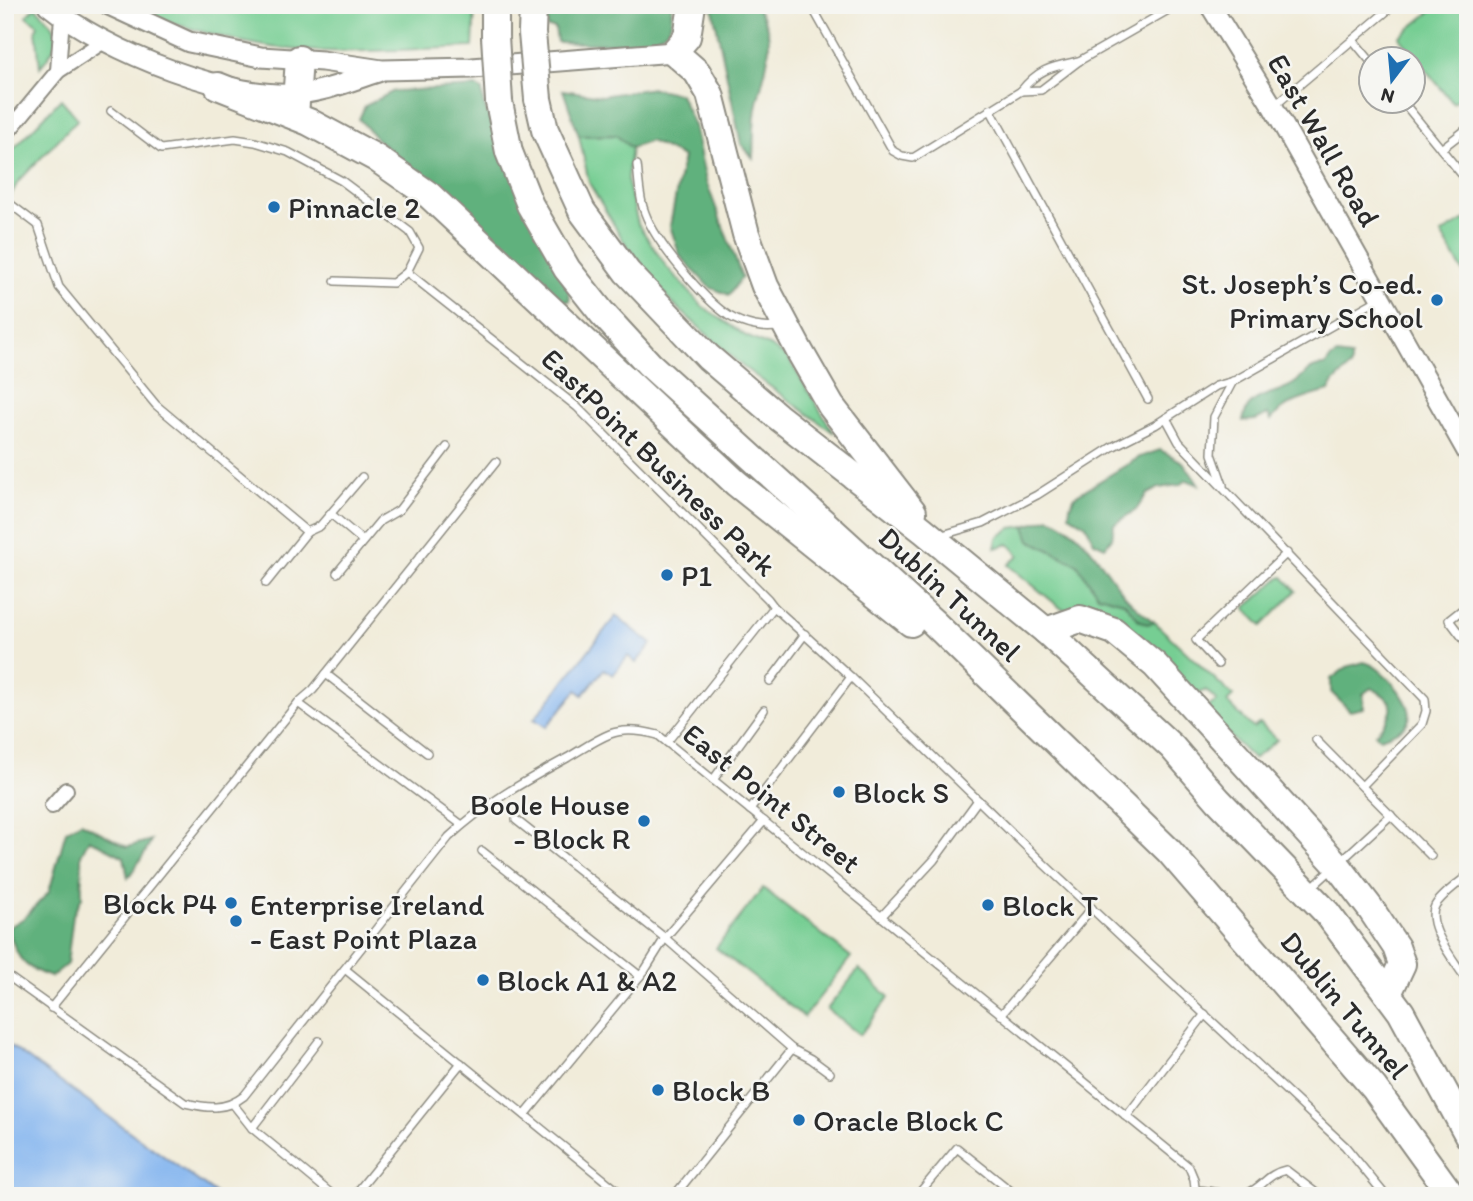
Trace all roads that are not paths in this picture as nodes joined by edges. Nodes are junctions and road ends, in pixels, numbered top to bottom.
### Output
1 (109, 5) edge
2 (495, 5) edge
3 (533, 5) edge
4 (692, 5) edge
5 (811, 5) edge
6 (1177, 5) edge
7 (1210, 5) edge
8 (1394, 5) edge
9 (55, 11) edge
10 (1353, 40) junction
11 (104, 41) junction
12 (1358, 46) edge
13 (674, 52) junction
14 (299, 59) junction
15 (1079, 61) junction
16 (382, 70) junction
17 (58, 71) junction
18 (218, 86) joint
19 (1021, 91) junction
20 (296, 105) junction
21 (1273, 107) junction
22 (990, 109) junction
23 (111, 111) dead end
24 (1414, 116) edge
25 (1468, 128) edge
26 (5, 135) edge
27 (1441, 149) junction
28 (637, 165) dead end
29 (1468, 183) edge
30 (5, 200) edge
31 (407, 272) junction
32 (335, 281) dead end
33 (1380, 298) junction
34 (786, 325) junction
35 (1234, 381) junction
36 (1148, 399) dead end
37 (1166, 418) junction
38 (447, 447) dead end
39 (1468, 453) edge
40 (496, 462) dead end
41 (362, 477) dead end
42 (1224, 489) junction
43 (331, 514) junction
44 (307, 532) junction
45 (928, 534) junction
46 (363, 541) junction
47 (1287, 553) junction
48 (337, 573) dead end
49 (266, 583) dead end
50 (1468, 605) edge
51 (774, 607) junction
52 (1046, 631) junction
53 (805, 634) junction
54 (1468, 645) edge
55 (1218, 664) dead end
56 (326, 674) junction
57 (851, 677) junction
58 (769, 681) dead end
59 (298, 703) junction
60 (764, 710) dead end
61 (1044, 729) junction
62 (1317, 740) dead end
63 (667, 742) junction
64 (427, 753) dead end
65 (713, 780) junction
66 (1362, 786) junction
67 (66, 790) dead end
68 (978, 800) junction
69 (52, 806) dead end
70 (750, 810) junction
71 (1391, 815) junction
72 (516, 820) dead end
73 (764, 821) junction
74 (461, 825) junction
75 (482, 850) dead end
76 (1431, 856) dead end
77 (1337, 865) junction
78 (1468, 874) edge
79 (1307, 892) junction
80 (1091, 908) junction
81 (881, 916) junction
82 (665, 938) junction
83 (345, 969) junction
84 (5, 974) edge
85 (640, 976) junction
86 (1468, 982) edge
87 (1388, 994) junction
88 (51, 1008) junction
89 (1000, 1013) junction
90 (1205, 1014) junction
91 (319, 1041) dead end
92 (792, 1049) junction
93 (461, 1063) junction
94 (830, 1073) dead end
95 (233, 1104) junction
96 (525, 1115) junction
97 (1126, 1117) junction
98 (252, 1128) junction
99 (1468, 1135) edge
100 (921, 1191) dead end
101 (1196, 1193) edge
102 (334, 1196) edge
103 (354, 1196) edge
104 (624, 1196) edge
105 (674, 1196) edge
106 (1017, 1196) edge
107 (1320, 1196) edge
108 (1386, 1196) edge
109 (1451, 1196) edge

1 - 14 street
2 - 61 highway, Dublin Tunnel, bridge
3 - 45 highway, Dublin Tunnel, bridge
4 - 13 highway
5 - 22 lane
6 - 15 lane
7 - 21 street, East Wall Road
8 - 10 lane
9 - 11 street
9 - 17 street
10 - 12 lane
10 - 21 lane
11 - 17 street
11 - 18 street
13 - 16 street
13 - 34 highway
14 - 16 street
14 - 20 highway
15 - 19 lane
15 - 19 lane
16 - 20 street
17 - 26 street
18 - 20 highway
19 - 22 lane
20 - 61 highway
21 - 33 street, East Wall Road
22 - 36 lane
23 - 31 lane
24 - 27 lane
25 - 27 lane
27 - 29 lane
28 - 34 lane
30 - 44 lane
31 - 32 lane
31 - 51 lane, EastPoint Business Park
33 - 35 lane
33 - 39 street, East Wall Road
34 - 45 highway
35 - 37 lane
35 - 42 lane
37 - 42 lane
37 - 45 lane
38 - 46 lane
40 - 56 lane
41 - 43 lane
42 - 47 lane
43 - 44 lane
43 - 46 lane
44 - 49 lane
45 - 52 highway, Dublin Tunnel
46 - 48 lane
47 - 55 lane
47 - 66 lane
50 - 54 lane
51 - 53 lane
51 - 63 lane, EastPoint Business Park
52 - 77 highway, Dublin Tunnel
52 - 79 highway, Dublin Tunnel
53 - 57 lane
53 - 58 lane
56 - 59 lane
56 - 64 lane
57 - 68 lane
57 - 70 lane
59 - 74 lane
59 - 88 lane
60 - 65 lane
61 - 109 highway, Dublin Tunnel
62 - 66 lane
63 - 65 lane, East Point Street
63 - 74 lane, East Point Street
65 - 70 lane, East Point Street
66 - 71 lane
67 - 69 street
68 - 80 lane
68 - 81 lane
70 - 73 lane, East Point Street
71 - 76 lane
71 - 77 lane
72 - 82 lane
73 - 81 lane, East Point Street
73 - 82 lane
74 - 83 lane, East Point Street
75 - 85 lane
77 - 79 lane
77 - 87 highway, Dublin Tunnel
78 - 86 lane
79 - 87 highway, Dublin Tunnel
80 - 89 lane
80 - 90 lane
81 - 89 lane, East Point Street
82 - 85 lane
82 - 92 lane
83 - 93 lane
83 - 95 lane, East Point Street
84 - 88 lane
85 - 96 lane
87 - 99 highway, Dublin Tunnel
88 - 95 lane
89 - 97 lane, East Point Street
90 - 97 lane
90 - 108 lane
91 - 98 lane
92 - 94 lane
92 - 105 lane
93 - 96 lane
93 - 103 lane
95 - 98 lane
96 - 104 lane
97 - 101 lane, East Point Street
98 - 102 lane
100 - 106 lane
101 - 107 lane

